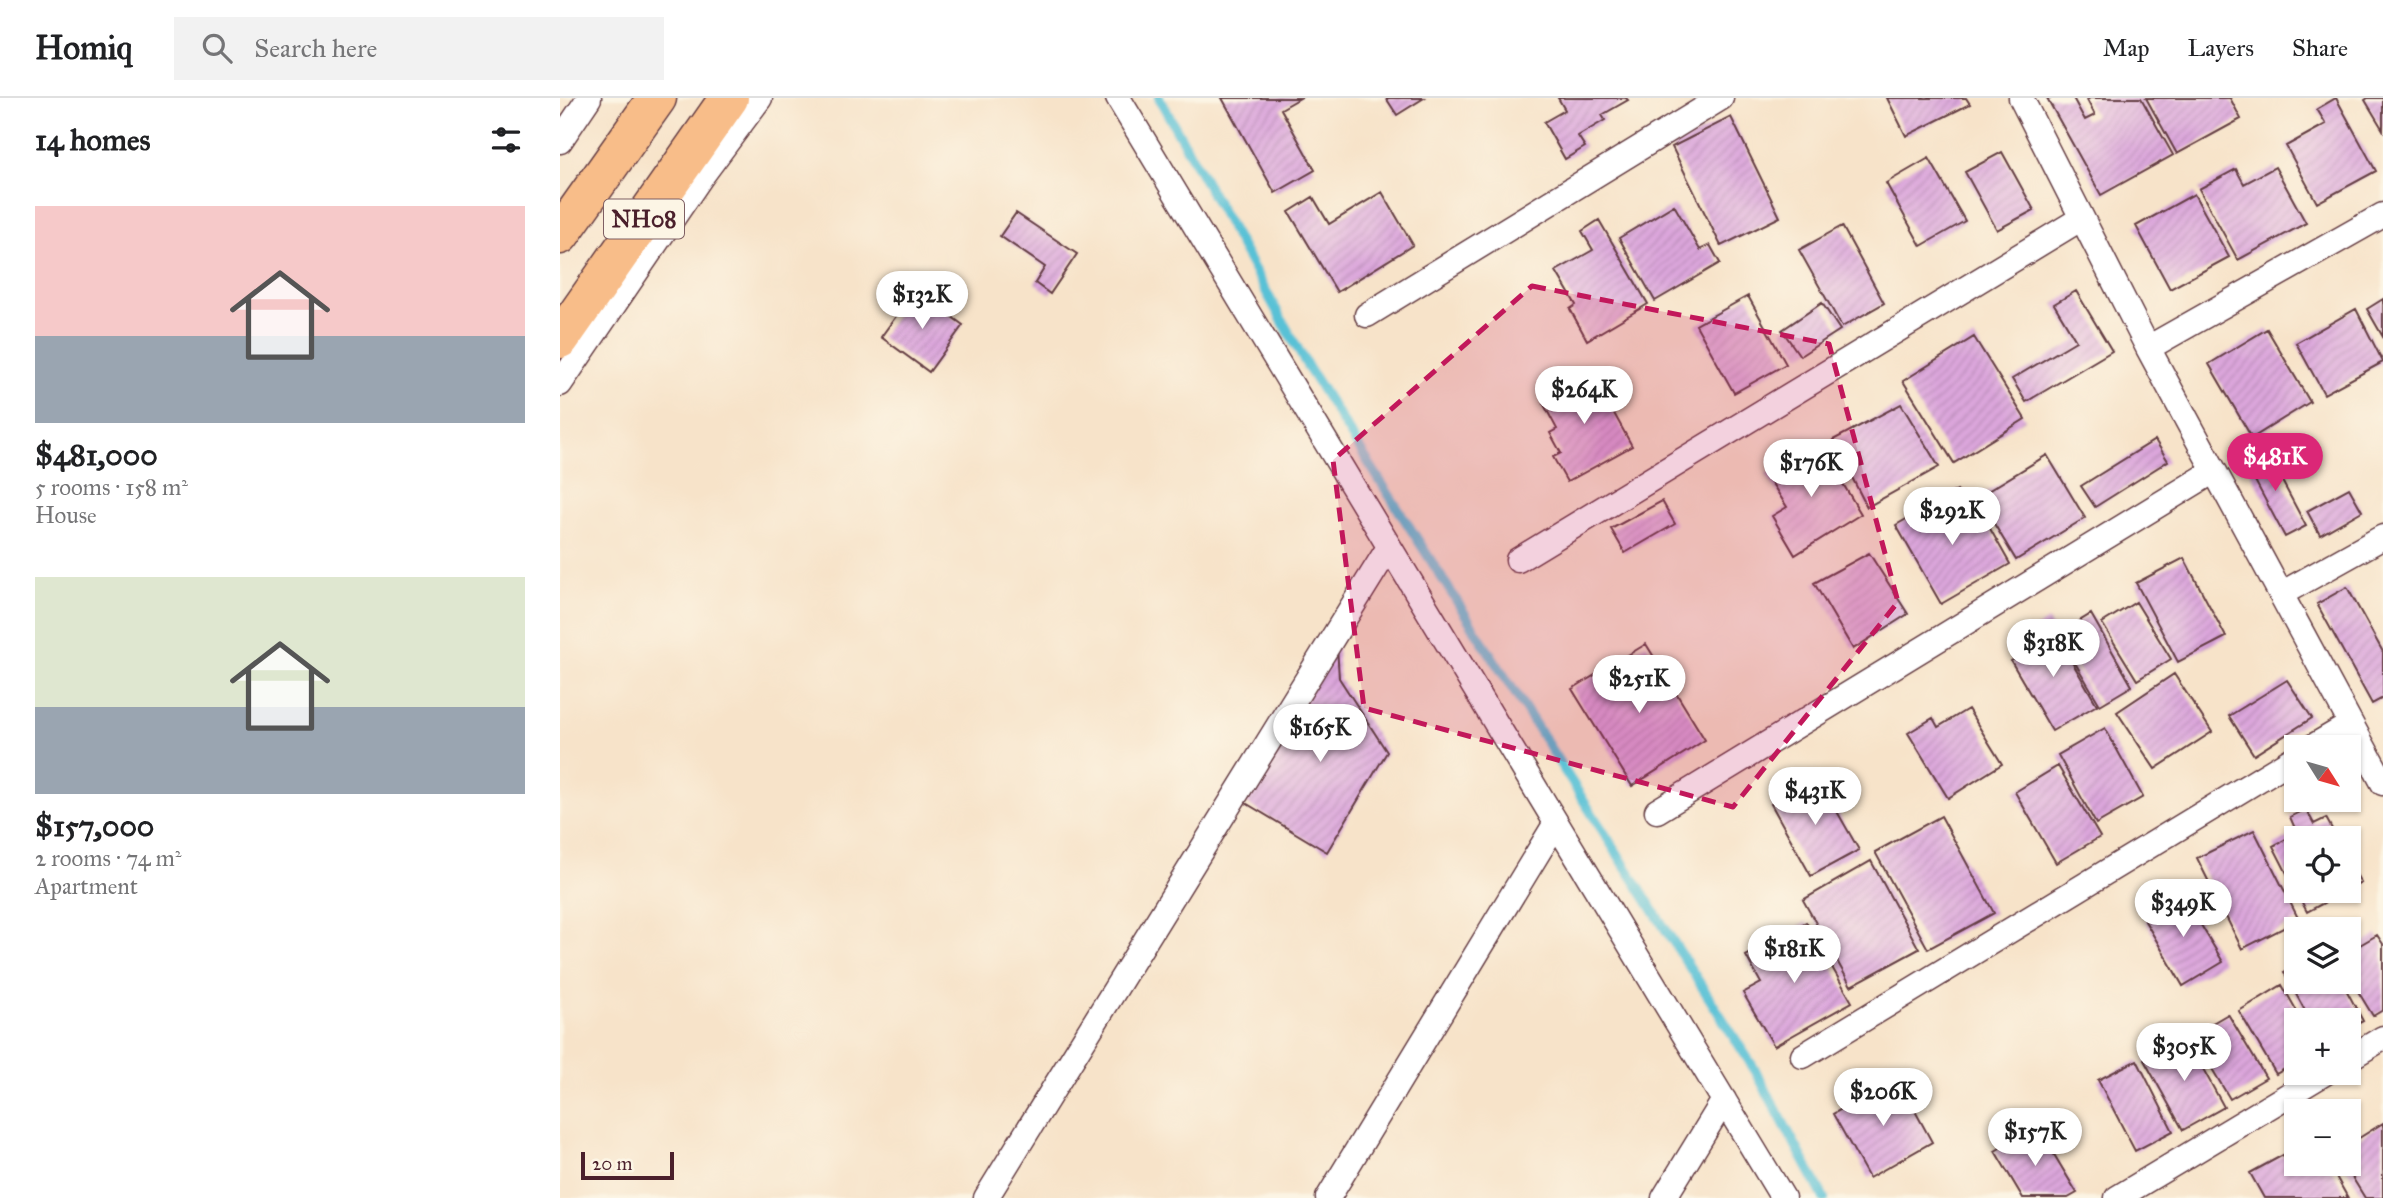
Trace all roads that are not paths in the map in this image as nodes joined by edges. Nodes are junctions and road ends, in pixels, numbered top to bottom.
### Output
1 (589, 98) edge
2 (657, 98) edge
3 (729, 98) edge
4 (760, 98) edge
5 (1118, 98) edge
6 (1721, 98) edge
7 (2021, 98) edge
8 (560, 141) edge
9 (2383, 215) edge
10 (2082, 218) junction
11 (560, 235) edge
12 (1367, 315) dead end
13 (560, 339) edge
14 (2148, 348) junction
15 (560, 384) edge
16 (2214, 471) junction
17 (2383, 537) edge
18 (1389, 547) junction
19 (1518, 560) dead end
20 (2281, 594) junction
21 (2351, 724) junction
22 (2332, 735) edge
23 (2284, 764) edge
24 (2383, 783) edge
25 (1657, 811) dead end
26 (1556, 823) junction
27 (2383, 1038) edge
28 (2361, 1051) edge
29 (1804, 1056) dead end
30 (2305, 1085) edge
31 (1724, 1100) junction
32 (986, 1198) edge
33 (1328, 1198) edge
34 (1664, 1198) edge
35 (1783, 1198) edge
36 (2117, 1198) edge

1 - 8 street
2 - 11 highway, NH08
3 - 13 highway, NH08
4 - 15 street
5 - 18 street
6 - 12 street
7 - 10 street
9 - 14 street
10 - 14 street
10 - 19 street
14 - 16 street
16 - 20 street
16 - 25 street
17 - 20 street
18 - 26 street
18 - 32 street
20 - 21 street
21 - 22 street
21 - 24 street
23 - 29 street
26 - 31 street
26 - 33 street
27 - 28 street
30 - 36 street
31 - 34 street
31 - 35 street

